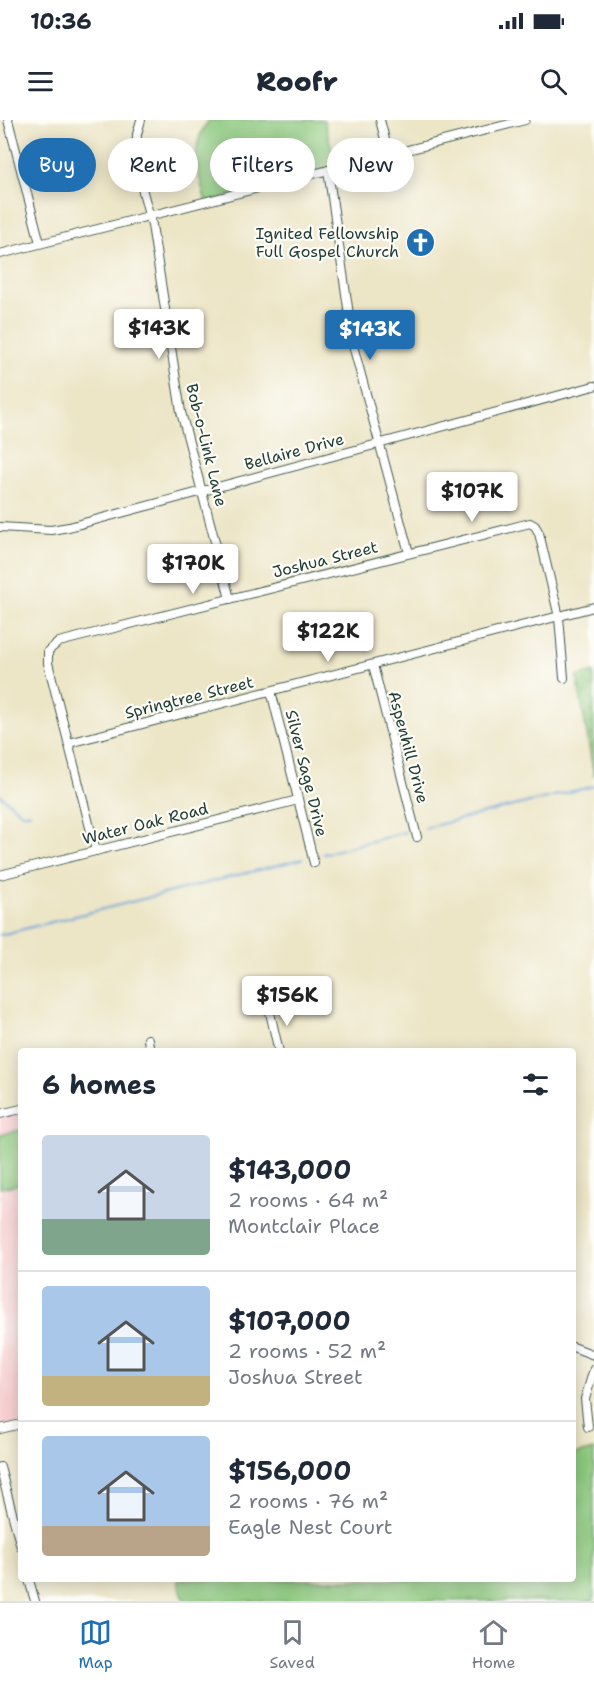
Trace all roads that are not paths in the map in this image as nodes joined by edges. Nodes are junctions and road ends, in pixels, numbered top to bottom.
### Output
1 (8, 120) edge
2 (141, 120) edge
3 (380, 120) edge
4 (525, 120) edge
5 (385, 138) edge
6 (414, 148) edge
7 (327, 170) edge
8 (331, 192) edge
9 (150, 216) junction
10 (40, 243) junction
11 (0, 254) edge
12 (594, 386) edge
13 (380, 444) junction
14 (202, 492) junction
15 (0, 526) edge
16 (409, 553) junction
17 (230, 599) junction
18 (594, 608) edge
19 (559, 617) junction
20 (373, 665) junction
21 (564, 678) dead end
22 (271, 692) junction
23 (69, 743) junction
24 (298, 800) junction
25 (417, 837) dead end
26 (96, 851) junction
27 (314, 862) dead end
28 (0, 875) edge
29 (269, 1008) dead end
30 (148, 1039) dead end
31 (149, 1048) edge
32 (278, 1048) edge
33 (18, 1110) edge
34 (0, 1114) edge
35 (576, 1348) edge
36 (594, 1355) edge
37 (594, 1370) edge
38 (18, 1425) edge
39 (588, 1427) dead end
40 (0, 1429) edge
41 (0, 1467) edge
42 (18, 1536) edge
43 (30, 1582) edge
44 (35, 1601) edge

1 - 10 street
2 - 9 street, Bob-o-Link Lane
3 - 5 street
4 - 6 street
7 - 9 street
8 - 13 street
9 - 10 street
9 - 14 street, Bob-o-Link Lane
10 - 11 street
12 - 13 street, Bellaire Drive
13 - 14 street, Bellaire Drive
13 - 16 street
14 - 15 street, Bellaire Drive
14 - 17 street, Bob-o-Link Lane
16 - 17 street, Joshua Street
16 - 19 street, Joshua Street
17 - 23 street, Joshua Street
18 - 19 street, Springtree Street
19 - 20 street, Springtree Street
19 - 21 street
20 - 22 street, Springtree Street
20 - 25 street, Aspenhill Drive
22 - 23 street, Springtree Street
22 - 24 street, Silver Sage Drive
23 - 26 street, Joshua Street
24 - 26 street, Water Oak Road
24 - 27 street, Silver Sage Drive
26 - 28 street, Water Oak Road
29 - 32 street
30 - 31 street
33 - 34 street
35 - 36 street
37 - 39 street
38 - 40 street
41 - 42 street
43 - 44 street

